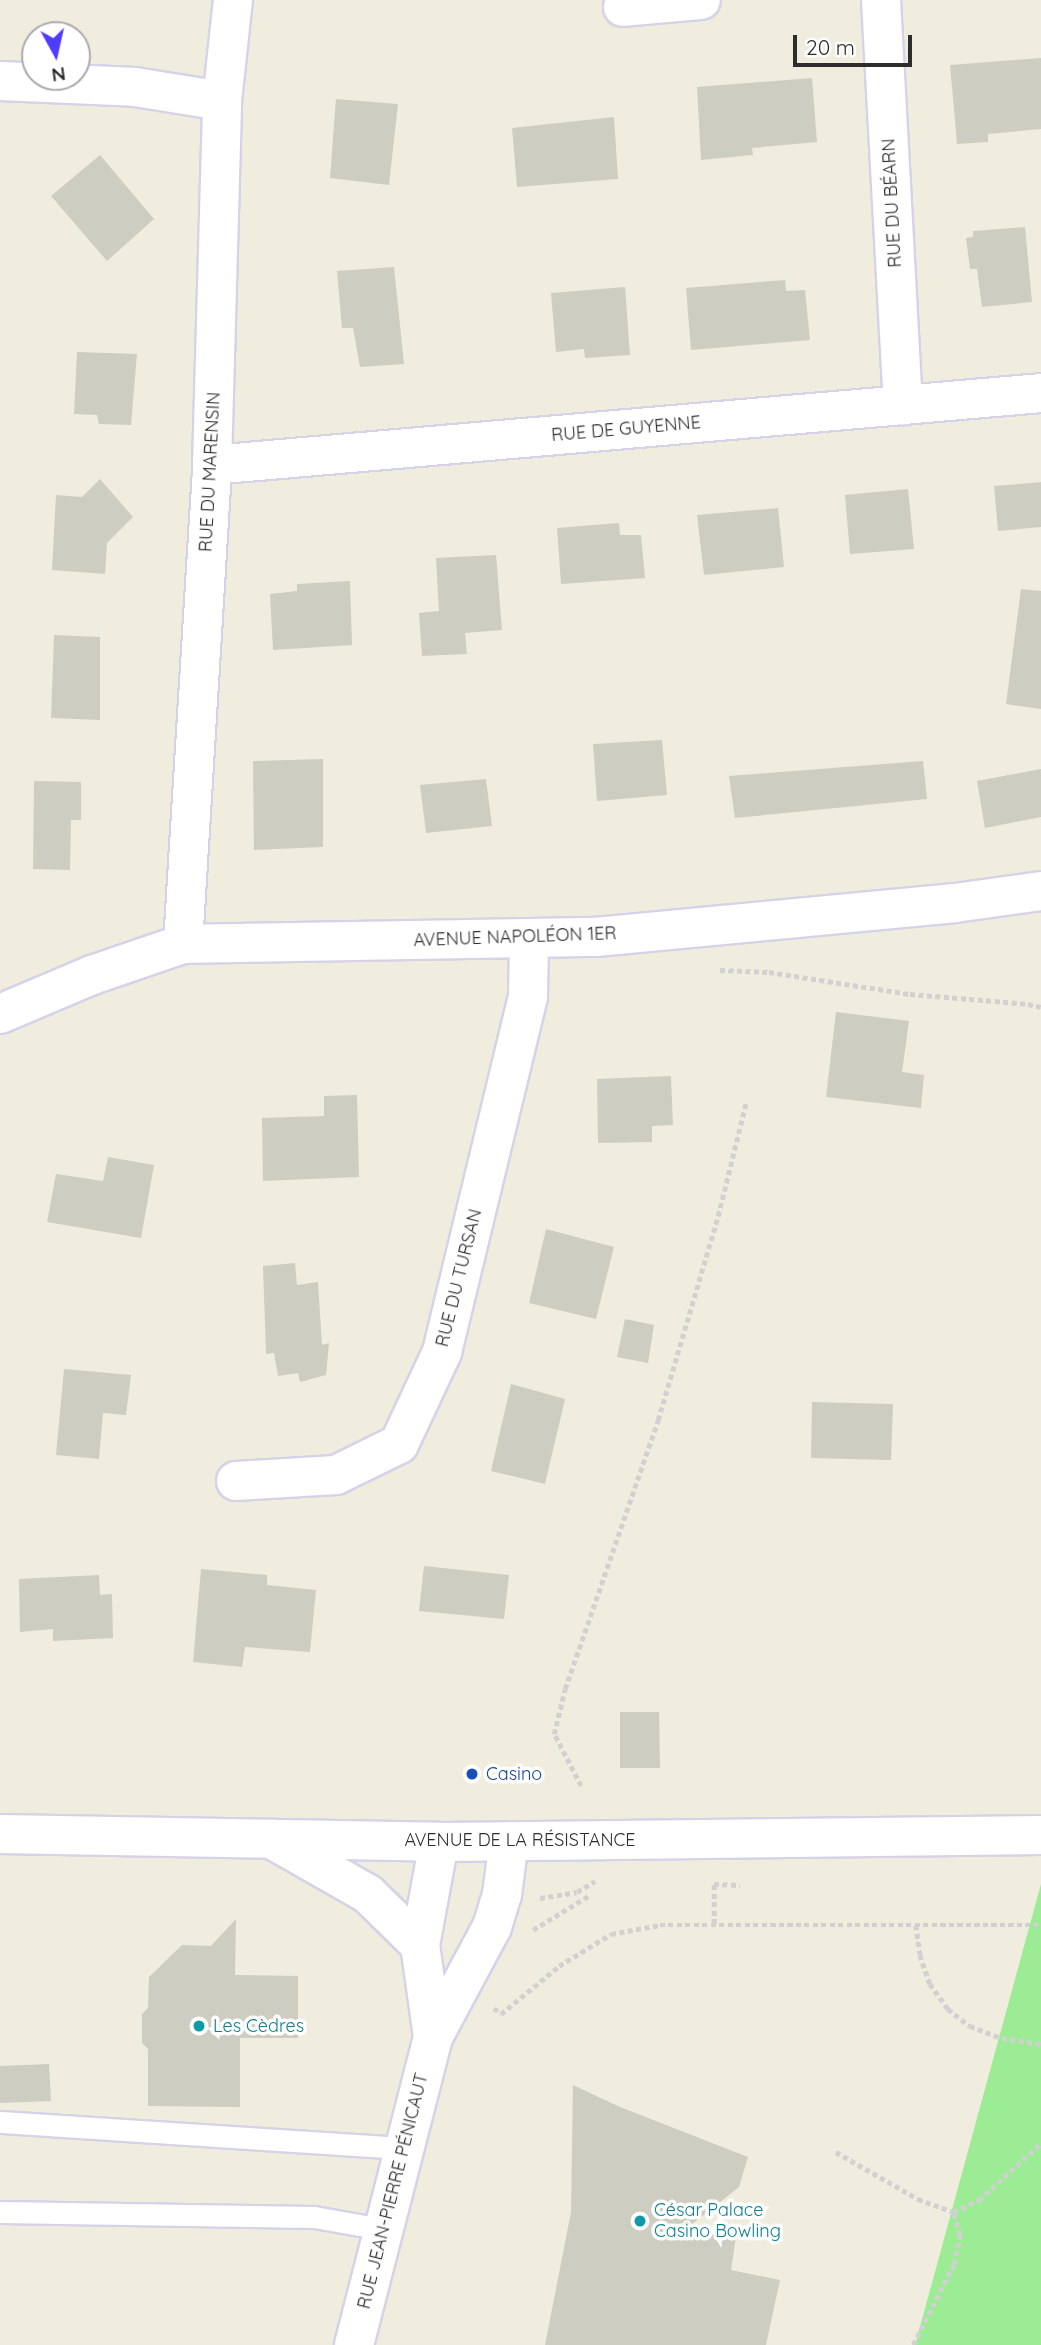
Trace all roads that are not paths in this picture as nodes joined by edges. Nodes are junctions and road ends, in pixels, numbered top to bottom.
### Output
1 (233, 0) edge
2 (701, 0) edge
3 (881, 0) edge
4 (623, 6) dead end
5 (0, 81) edge
6 (222, 102) junction
7 (1041, 393) edge
8 (903, 405) junction
9 (212, 465) junction
10 (1041, 891) edge
11 (529, 939) junction
12 (183, 944) junction
13 (0, 1014) edge
14 (236, 1481) dead end
15 (0, 1834) edge
16 (1041, 1835) edge
17 (271, 1839) junction
18 (509, 1841) junction
19 (439, 1842) junction
20 (420, 1945) junction
21 (433, 2037) junction
22 (0, 2122) edge
23 (403, 2148) junction
24 (0, 2212) edge
25 (382, 2229) junction
26 (354, 2345) edge

1 - 6 street, RUE DU MARENSIN
2 - 4 street
3 - 8 street, RUE DU BÉARN
5 - 6 street
6 - 9 street, RUE DU MARENSIN
7 - 8 street, RUE DE GUYENNE
8 - 9 street, RUE DE GUYENNE
9 - 12 street, RUE DU MARENSIN
10 - 11 street, AVENUE NAPOLÉON 1ER
11 - 12 street, AVENUE NAPOLÉON 1ER
11 - 14 street, RUE DU TURSAN
12 - 13 street, AVENUE NAPOLÉON 1ER
15 - 17 street, AVENUE DE LA RÉSISTANCE
16 - 18 street, AVENUE DE LA RÉSISTANCE
17 - 19 street, AVENUE DE LA RÉSISTANCE
17 - 20 street
18 - 19 street, AVENUE DE LA RÉSISTANCE
18 - 21 street, RUE JEAN-PIERRE PÉNICAUT
19 - 20 street, RUE JEAN-PIERRE PÉNICAUT
20 - 21 street, RUE JEAN-PIERRE PÉNICAUT
21 - 23 street, RUE JEAN-PIERRE PÉNICAUT
22 - 23 lane
23 - 25 street, RUE JEAN-PIERRE PÉNICAUT
24 - 25 lane
25 - 26 street, RUE JEAN-PIERRE PÉNICAUT

